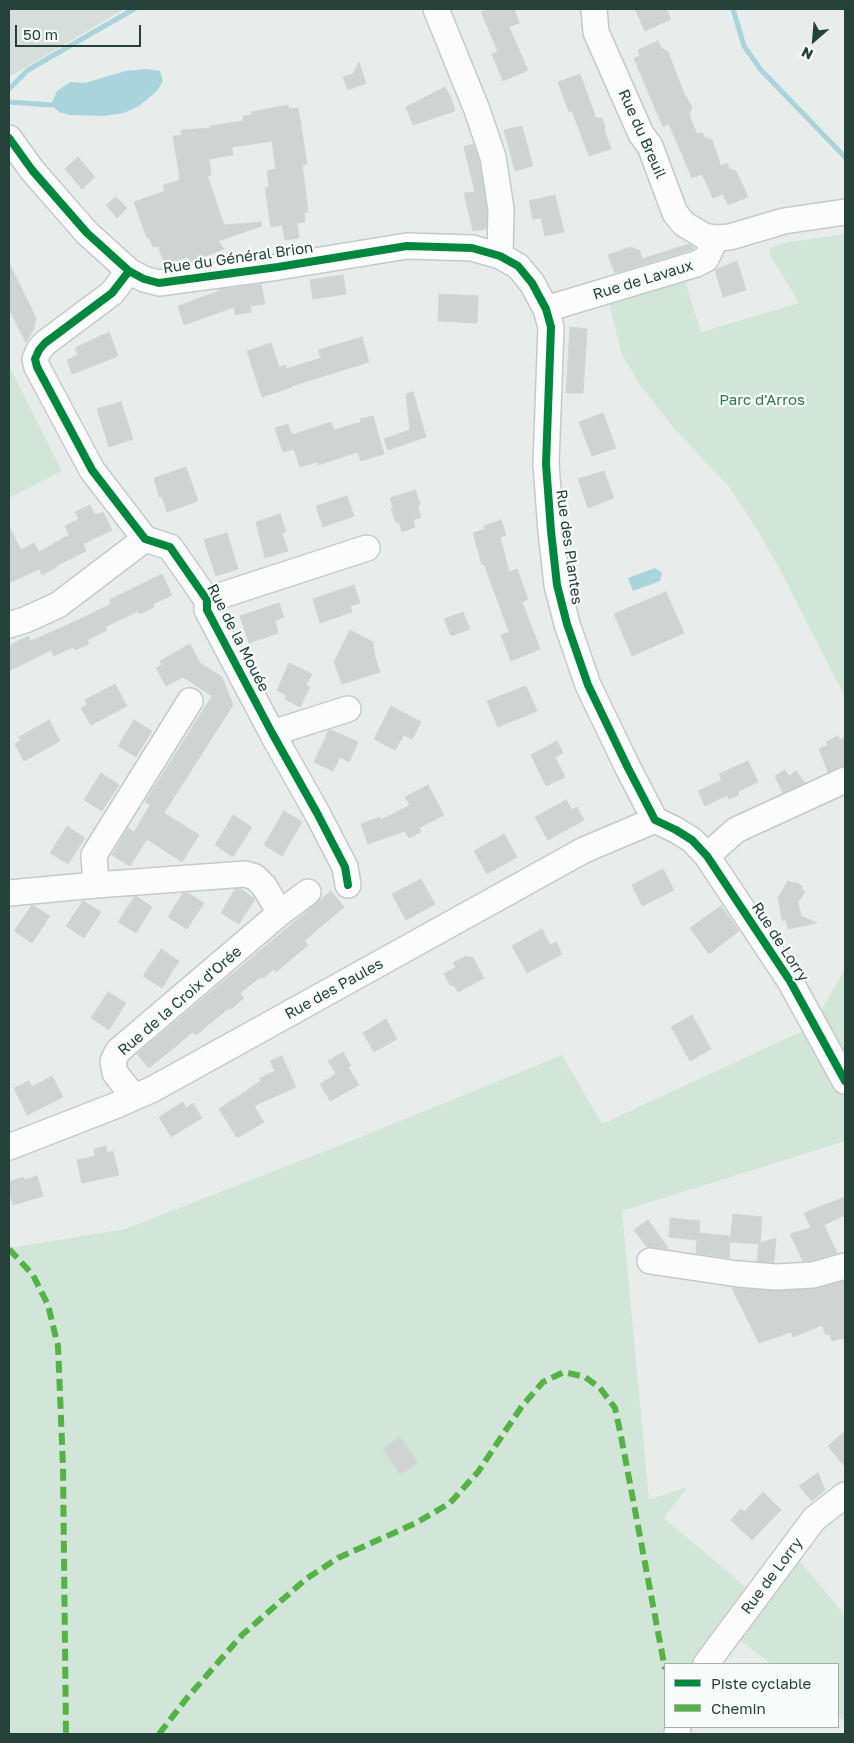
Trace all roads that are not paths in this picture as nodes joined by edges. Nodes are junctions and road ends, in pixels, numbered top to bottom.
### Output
1 (436, 9) edge
2 (594, 9) edge
3 (9, 138) edge
4 (845, 212) edge
5 (716, 238) junction
6 (500, 256) junction
7 (129, 270) junction
8 (546, 309) junction
9 (145, 539) junction
10 (367, 548) dead end
11 (207, 600) junction
12 (9, 625) edge
13 (190, 701) dead end
14 (348, 709) dead end
15 (272, 733) junction
16 (845, 780) edge
17 (666, 825) junction
18 (706, 856) junction
19 (96, 885) junction
20 (348, 885) dead end
21 (308, 892) dead end
22 (9, 893) edge
23 (280, 914) junction
24 (845, 1081) edge
25 (134, 1097) junction
26 (9, 1147) edge
27 (650, 1261) dead end
28 (845, 1266) edge
29 (845, 1495) edge
30 (707, 1663) edge

1 - 6 street
2 - 5 street, Rue du Breuil
3 - 7 street, Rue du Général Brion
4 - 5 street
5 - 8 street, Rue de Lavaux
6 - 7 street, Rue du Général Brion
6 - 8 street, Rue des Plantes
7 - 9 street
8 - 17 street, Rue des Plantes
9 - 11 street, Rue de la Mouée
9 - 12 street
10 - 11 street
11 - 15 street, Rue de la Mouée
13 - 19 street
14 - 15 street
15 - 20 street, Rue de la Mouée
16 - 18 street
17 - 18 street, Rue de Lorry
17 - 25 street, Rue des Paules
18 - 24 street, Rue de Lorry
19 - 22 street
19 - 23 street
21 - 23 street, Rue de la Croix d'Orée
23 - 25 street, Rue de la Croix d'Orée
25 - 26 street, Rue des Paules
27 - 28 street
29 - 30 street, Rue de Lorry

